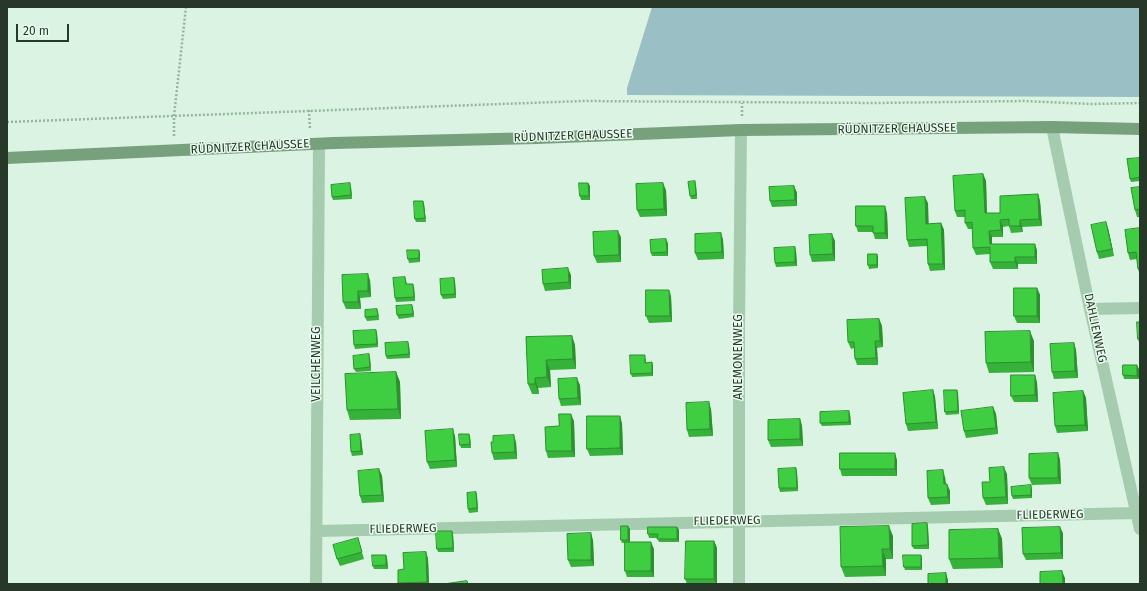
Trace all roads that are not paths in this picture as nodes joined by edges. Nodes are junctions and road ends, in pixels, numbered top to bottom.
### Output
1 (1052, 128) junction
2 (1140, 129) edge
3 (742, 130) junction
4 (315, 144) junction
5 (7, 158) edge
6 (1140, 308) edge
7 (1090, 309) junction
8 (1137, 513) junction
9 (739, 521) junction
10 (1140, 529) edge
11 (317, 531) junction
12 (316, 584) edge
13 (739, 584) edge

1 - 2 main road, RÜDNITZER CHAUSSEE
1 - 3 main road, RÜDNITZER CHAUSSEE
1 - 7 street, DAHLIENWEG
3 - 4 main road, RÜDNITZER CHAUSSEE
3 - 9 street, ANEMONENWEG
4 - 5 main road, RÜDNITZER CHAUSSEE
4 - 11 street, VEILCHENWEG
6 - 7 street
7 - 8 street, DAHLIENWEG
8 - 9 street, FLIEDERWEG
8 - 10 street, DAHLIENWEG
9 - 11 street, FLIEDERWEG
9 - 13 street, ANEMONENWEG
11 - 12 street, VEILCHENWEG

